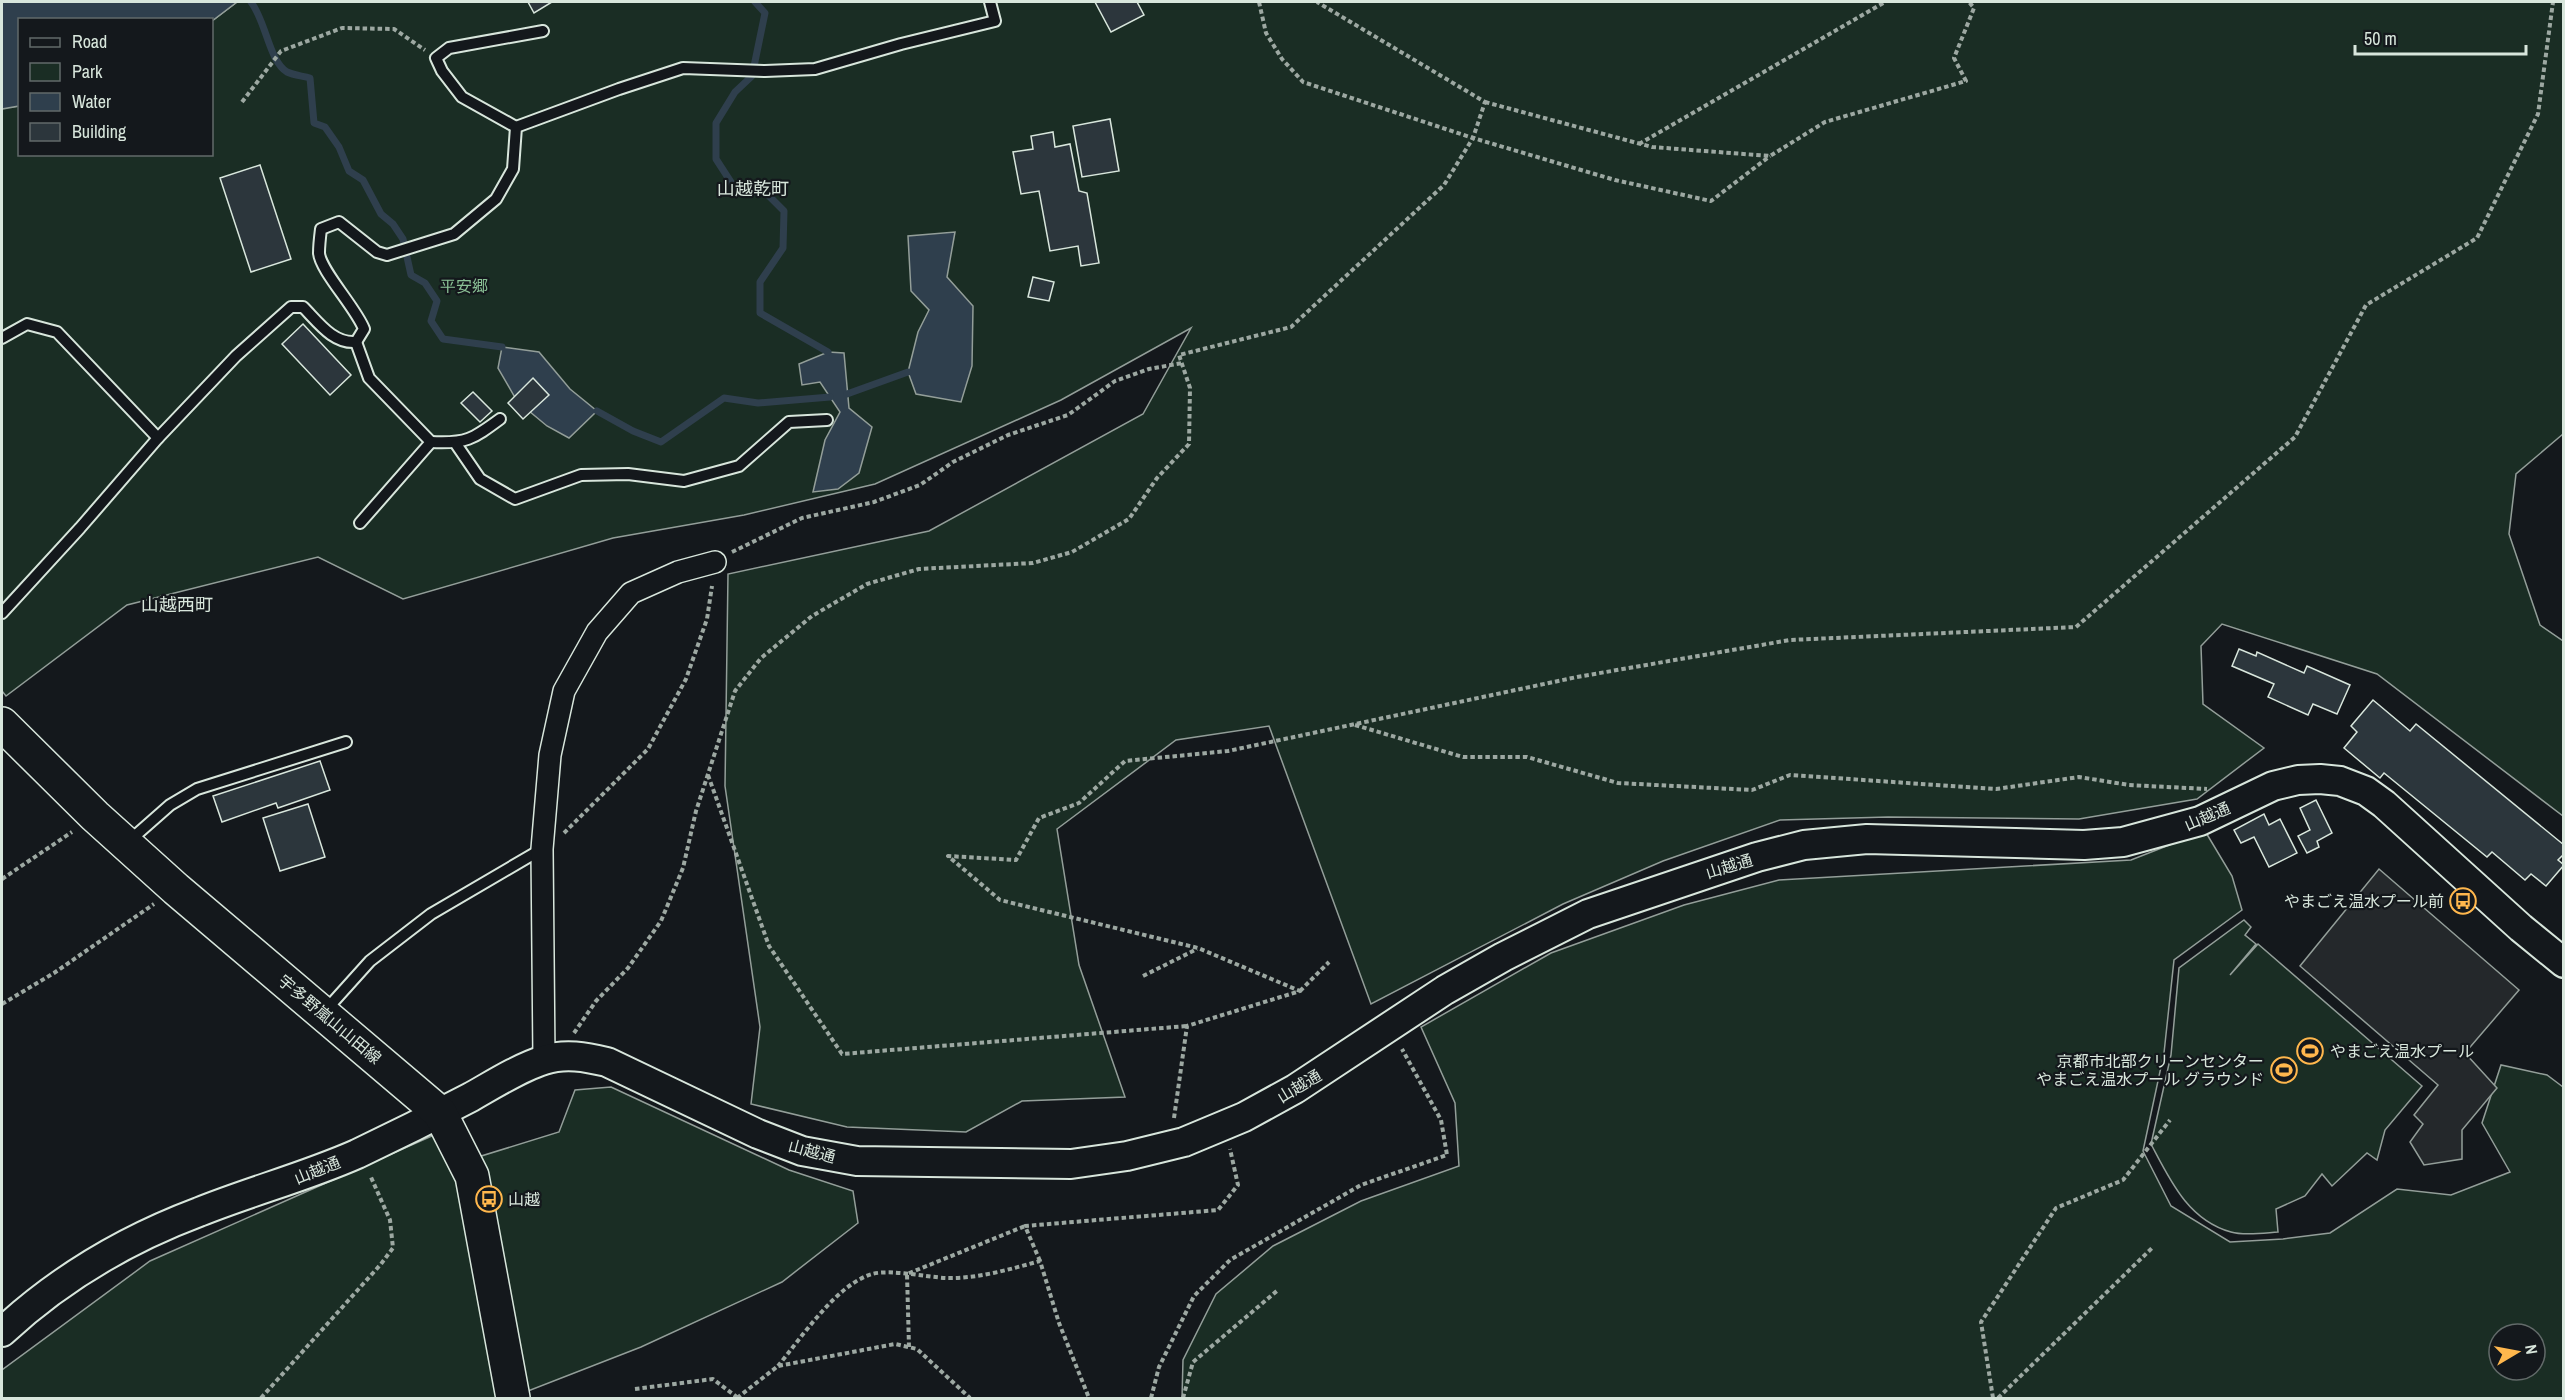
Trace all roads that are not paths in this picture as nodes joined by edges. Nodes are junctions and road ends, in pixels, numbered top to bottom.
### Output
1 (990, 2) edge
2 (543, 31) dead end
3 (516, 127) junction
4 (2, 338) edge
5 (356, 342) junction
6 (500, 419) dead end
7 (827, 420) dead end
8 (158, 438) junction
9 (431, 442) junction
10 (456, 444) junction
11 (360, 523) dead end
12 (715, 562) road end
13 (2, 613) edge
14 (2, 724) edge
15 (346, 742) dead end
16 (125, 844) junction
17 (542, 849) junction
18 (2564, 963) edge
19 (323, 1013) junction
20 (553, 1058) junction
21 (440, 1113) junction
22 (2, 1332) edge
23 (513, 1398) edge

1 - 3 lane
2 - 3 lane
3 - 5 lane
4 - 8 lane
5 - 8 lane
5 - 9 lane
6 - 10 lane
7 - 10 lane
8 - 13 lane
9 - 10 lane
9 - 11 lane
12 - 17 street
14 - 16 main road, 宇多野嵐山山田線
15 - 16 lane
16 - 19 main road, 宇多野嵐山山田線
17 - 19 lane
17 - 20 street
18 - 20 street, 山越通
19 - 21 main road, 宇多野嵐山山田線
20 - 21 street, 山越通
21 - 22 street, 山越通
21 - 23 main road, 宇多野嵐山山田線

